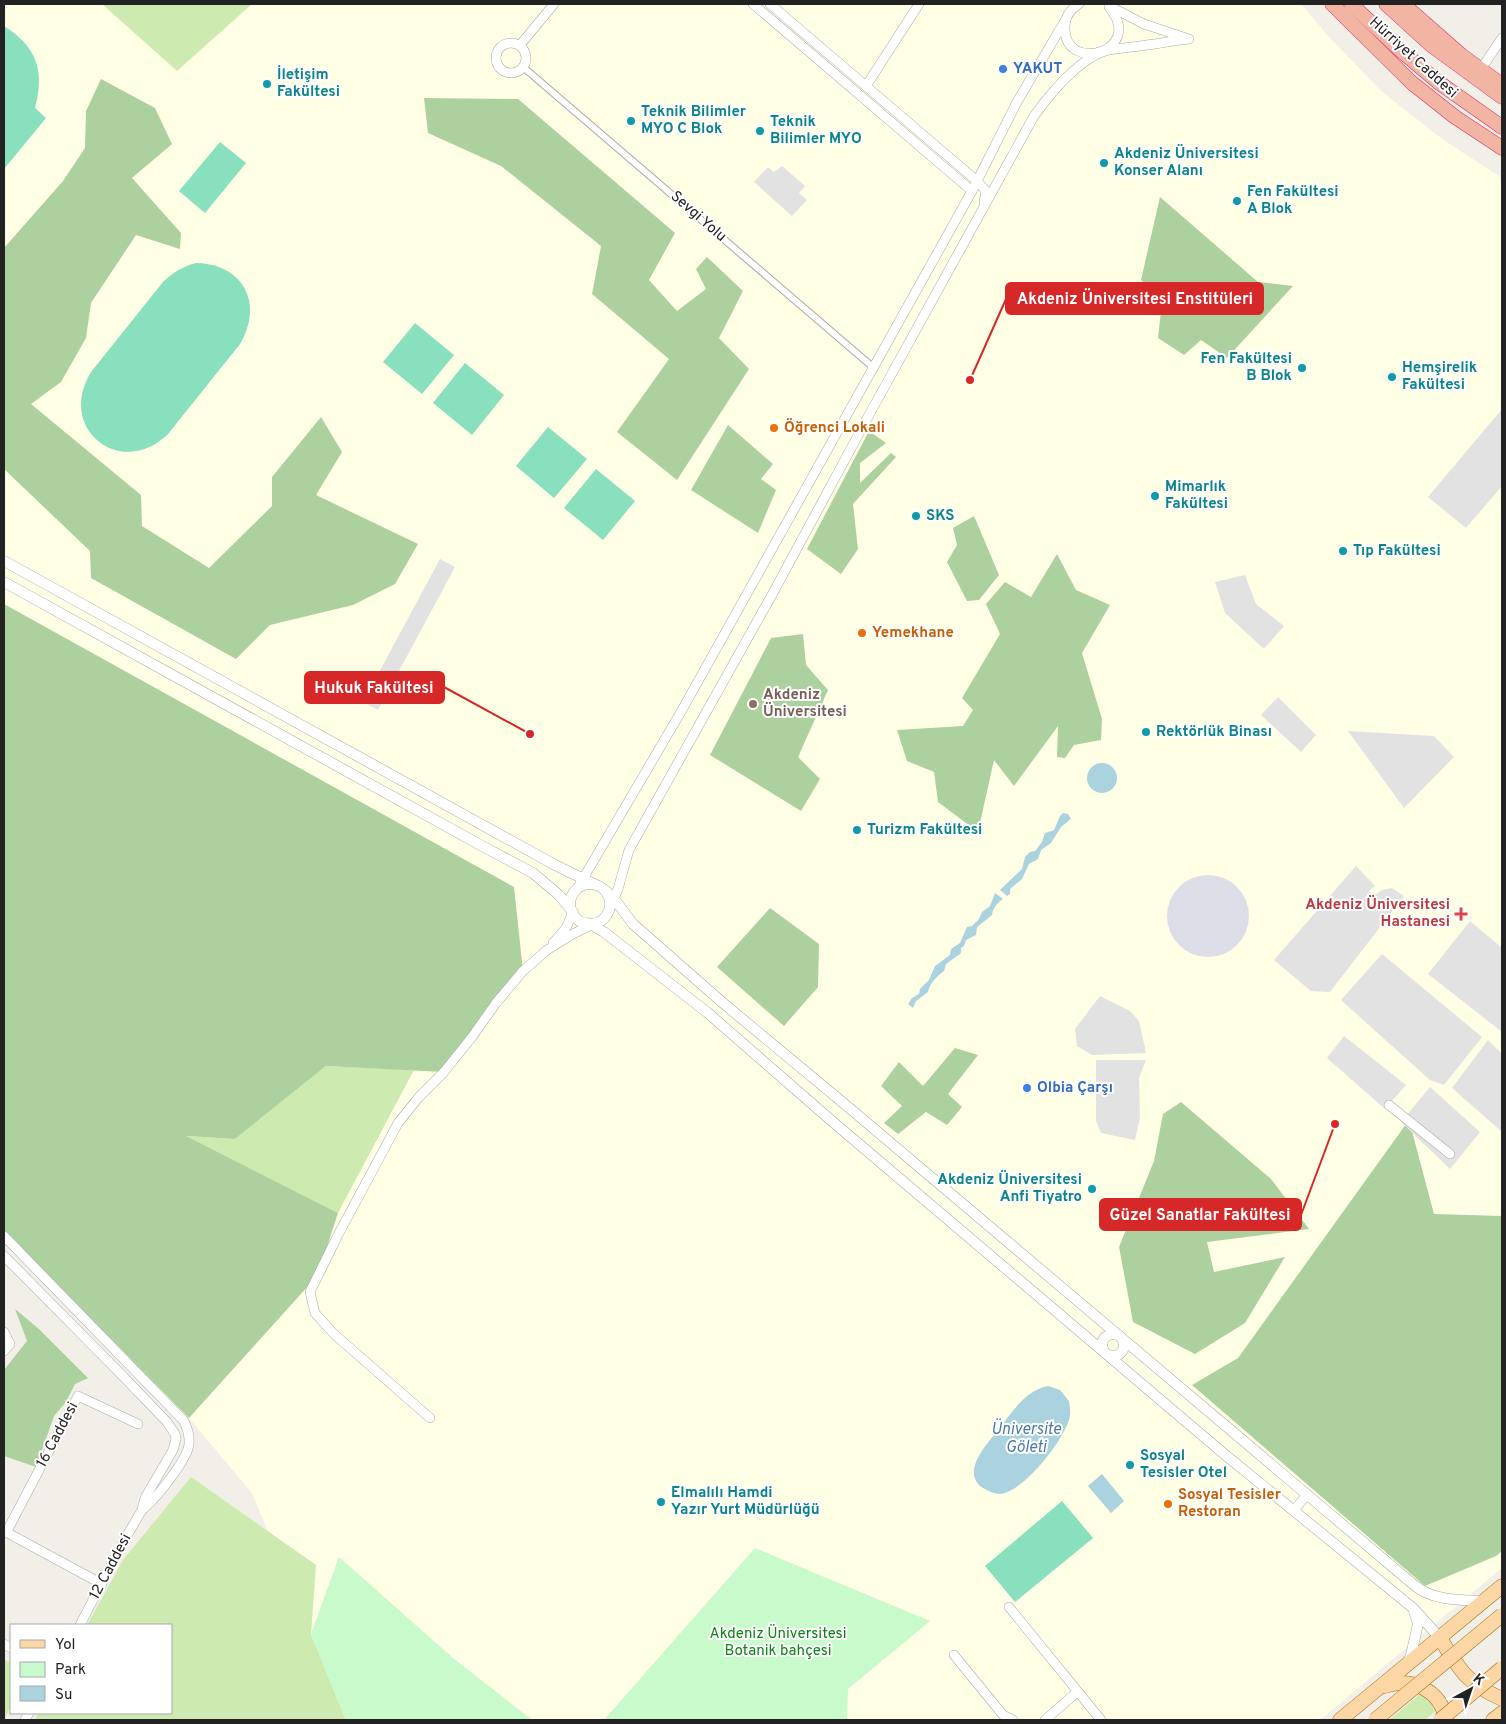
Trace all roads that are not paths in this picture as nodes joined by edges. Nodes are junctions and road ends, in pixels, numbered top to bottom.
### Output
1 (554, 4) edge
2 (753, 4) edge
3 (770, 4) edge
4 (919, 4) edge
5 (1079, 4) edge
6 (1332, 4) edge
7 (1352, 4) edge
8 (1386, 4) edge
9 (1403, 4) edge
10 (1111, 7) edge
11 (1070, 11) edge
12 (1502, 38) edge
13 (520, 45) junction
14 (1103, 52) junction
15 (523, 67) junction
16 (1481, 69) junction
17 (1502, 84) edge
18 (866, 86) junction
19 (1502, 97) edge
20 (1502, 127) edge
21 (1502, 148) edge
22 (978, 181) junction
23 (972, 191) junction
24 (974, 228) junction
25 (874, 368) junction
26 (4, 561) edge
27 (4, 582) edge
28 (584, 879) junction
29 (594, 884) junction
30 (577, 889) junction
31 (606, 891) junction
32 (614, 898) junction
33 (609, 910) junction
34 (573, 912) junction
35 (591, 924) junction
36 (547, 950) junction
37 (1389, 1105) dead end
38 (1450, 1154) dead end
39 (4, 1236) edge
40 (4, 1256) edge
41 (4, 1332) edge
42 (1120, 1336) junction
43 (7, 1347) edge
44 (1106, 1353) junction
45 (430, 1418) dead end
46 (138, 1424) dead end
47 (1306, 1496) junction
48 (142, 1510) junction
49 (1294, 1510) junction
50 (5, 1531) edge
51 (102, 1584) junction
52 (1502, 1586) edge
53 (1484, 1601) junction
54 (1502, 1601) edge
55 (1009, 1608) dead end
56 (1413, 1608) junction
57 (1502, 1615) edge
58 (81, 1624) edge
59 (1440, 1638) junction
60 (954, 1655) dead end
61 (1502, 1668) edge
62 (1404, 1669) junction
63 (1382, 1687) junction
64 (1077, 1692) junction
65 (1502, 1699) edge
66 (1502, 1713) edge
67 (1013, 1720) edge
68 (1045, 1720) edge
69 (1101, 1720) edge
70 (1340, 1720) edge
71 (1375, 1720) edge
72 (1440, 1720) edge
73 (1446, 1720) edge
74 (1493, 1720) edge

1 - 13 street
2 - 23 street
3 - 18 street
4 - 18 street
5 - 11 street
6 - 21 highway, Hürriyet Caddesi
7 - 20 highway
8 - 19 highway
9 - 16 highway
10 - 14 street
10 - 14 street
11 - 14 street
11 - 22 street
12 - 16 street
13 - 15 street
13 - 15 street
14 - 24 street
15 - 25 street, Sevgi Yolu
16 - 17 highway
18 - 22 street
22 - 23 street
22 - 24 street
23 - 25 street
24 - 32 street
25 - 28 street
26 - 28 street
27 - 34 street
28 - 29 street
28 - 30 street
29 - 30 street
29 - 31 street
30 - 34 street
31 - 32 street
31 - 33 street
32 - 33 street
32 - 42 street
33 - 35 street
34 - 35 street
34 - 36 street
35 - 36 street
35 - 44 street
36 - 45 street
37 - 38 street
39 - 48 street
40 - 48 street
41 - 43 street
42 - 44 street
42 - 44 street
42 - 47 street
44 - 49 street
46 - 50 street, 16 Caddesi
47 - 49 street
47 - 53 street
48 - 51 street, 12 Caddesi
49 - 56 street
50 - 51 street
51 - 58 street, 12 Caddesi
52 - 53 main road
53 - 54 main road
53 - 59 main road
55 - 64 street
56 - 59 street
56 - 62 street
57 - 71 main road, bridge
59 - 62 main road
59 - 65 main road
60 - 67 street
61 - 72 main road, bridge
62 - 63 main road
63 - 70 main road
63 - 73 main road
64 - 68 street
64 - 69 street
66 - 74 main road

